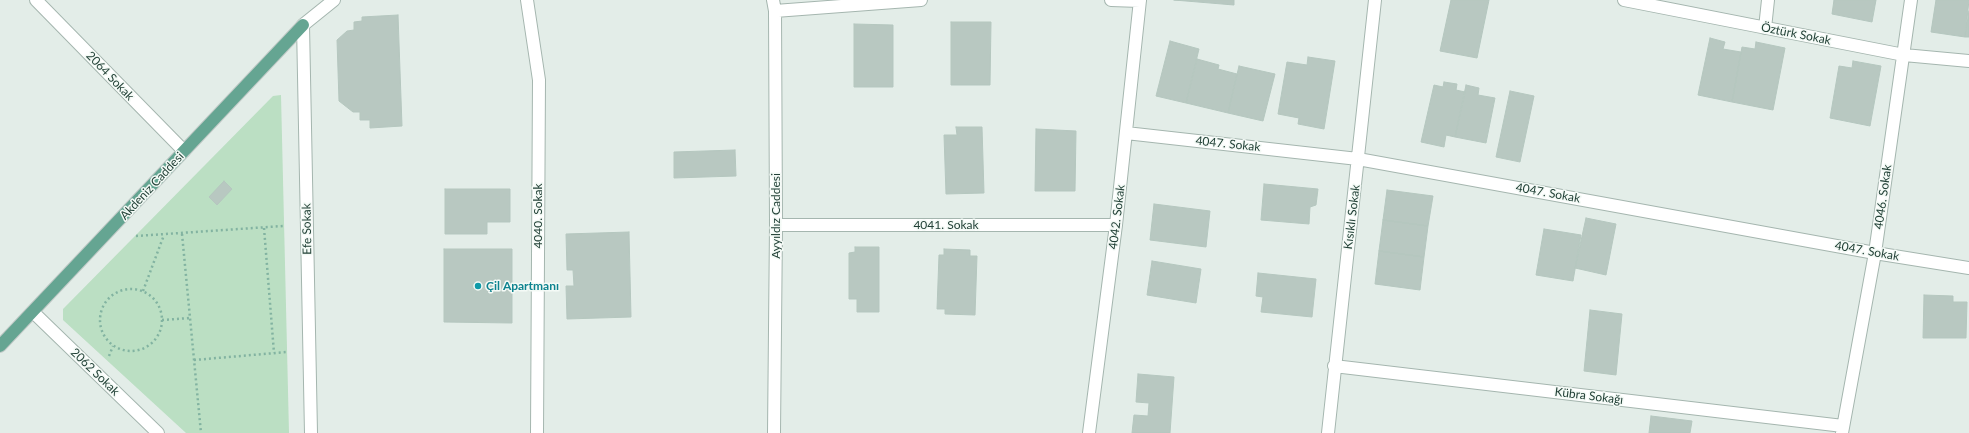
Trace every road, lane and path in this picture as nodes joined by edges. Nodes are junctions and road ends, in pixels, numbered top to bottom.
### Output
1 (36, 0) edge
2 (334, 0) edge
3 (528, 0) edge
4 (921, 0) edge
5 (1111, 0) edge
6 (1375, 0) edge
7 (1624, 0) edge
8 (1768, 0) edge
9 (1911, 0) edge
10 (1140, 1) edge
11 (774, 5) edge
12 (303, 25) junction
13 (1765, 28) junction
14 (1904, 55) junction
15 (1969, 61) edge
16 (1126, 133) junction
17 (184, 151) junction
18 (1358, 159) junction
19 (776, 224) junction
20 (1116, 225) junction
21 (283, 226) dead end
22 (264, 228) junction
23 (182, 234) junction
24 (164, 235) junction
25 (136, 236) dead end
26 (1875, 253) junction
27 (1969, 268) edge
28 (143, 291) junction
29 (33, 312) junction
30 (190, 318) junction
31 (162, 320) junction
32 (0, 346) edge
33 (113, 346) junction
34 (287, 352) dead end
35 (274, 353) junction
36 (194, 360) junction
37 (107, 361) dead end
38 (1334, 366) junction
39 (1842, 430) edge
40 (158, 433) edge
41 (200, 433) edge
42 (311, 433) edge
43 (537, 433) edge
44 (774, 433) edge
45 (1089, 433) edge
46 (1328, 433) edge

1 - 17 street, 2064 Sokak
2 - 12 street
3 - 43 street, 4040. Sokak
4 - 11 street
5 - 10 street
6 - 18 street, Kısıklı Sokak
7 - 13 street, Öztürk Sokak
8 - 13 street
9 - 14 street, 4046. Sokak
10 - 16 street, 4042. Sokak
11 - 19 street, Ayyıldız Caddesi
12 - 17 main road, Akdeniz Caddesi
12 - 42 street, Efe Sokak
13 - 14 street, Öztürk Sokak
14 - 15 street, Öztürk Sokak
14 - 26 street, 4046. Sokak
16 - 18 street, 4047. Sokak
16 - 20 street, 4042. Sokak
17 - 29 main road, Akdeniz Caddesi
18 - 26 street, 4047. Sokak
18 - 38 street, Kısıklı Sokak
19 - 20 street, 4041. Sokak
19 - 44 street, Ayyıldız Caddesi
20 - 45 street, 4042. Sokak
21 - 22 path
22 - 23 path
22 - 35 path
23 - 24 path
23 - 30 path
24 - 25 path
24 - 28 path
26 - 27 street, 4047. Sokak
26 - 39 street, 4046. Sokak
28 - 31 path
28 - 33 path
29 - 32 main road, Akdeniz Caddesi
29 - 40 street, 2062 Sokak
30 - 31 path
30 - 36 path
31 - 33 path
33 - 37 path
34 - 35 path
35 - 36 path
36 - 41 path
38 - 39 street, Kübra Sokağı
38 - 46 street, Kısıklı Sokak

